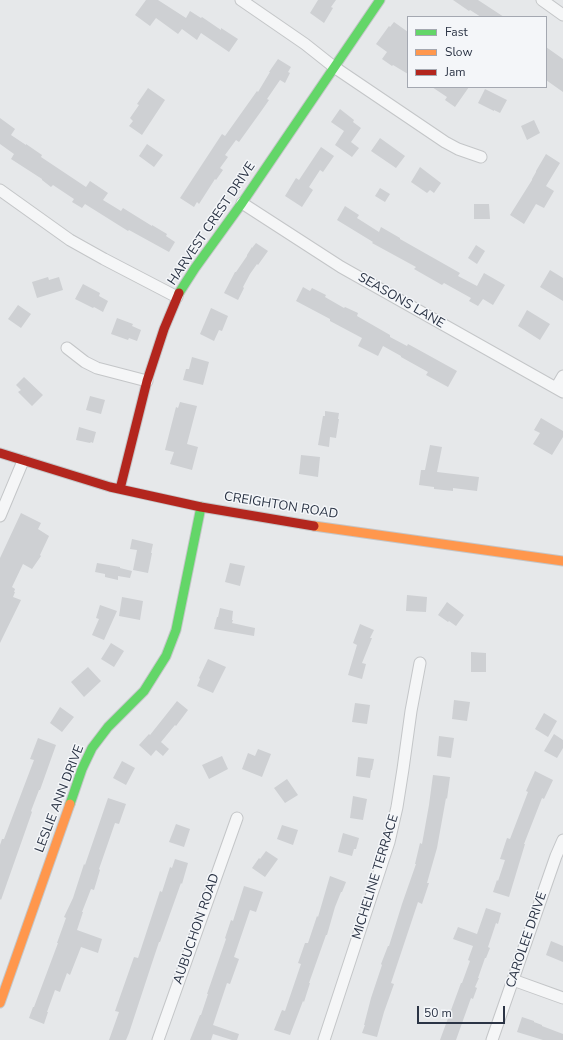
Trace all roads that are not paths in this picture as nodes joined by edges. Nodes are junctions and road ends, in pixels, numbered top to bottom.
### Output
1 (241, 0) edge
2 (380, 0) edge
3 (542, 0) edge
4 (563, 15) edge
5 (334, 66) junction
6 (481, 157) dead end
7 (0, 190) edge
8 (242, 203) junction
9 (178, 297) junction
10 (68, 348) dead end
11 (563, 376) edge
12 (147, 381) junction
13 (560, 390) edge
14 (0, 453) edge
15 (23, 461) junction
16 (120, 489) junction
17 (201, 506) junction
18 (0, 516) edge
19 (563, 561) edge
20 (420, 663) dead end
21 (236, 818) dead end
22 (563, 840) edge
23 (513, 980) junction
24 (563, 998) edge
25 (0, 1003) edge
26 (158, 1040) edge
27 (324, 1040) edge
28 (492, 1040) edge

1 - 5 street
2 - 5 street, HARVEST CREST DRIVE
3 - 4 street
5 - 6 street
5 - 8 street, HARVEST CREST DRIVE
7 - 9 street
8 - 9 street, HARVEST CREST DRIVE
8 - 13 street, SEASONS LANE
9 - 12 street, HARVEST CREST DRIVE
10 - 12 street
11 - 13 street
12 - 16 street, HARVEST CREST DRIVE
14 - 15 street, CREIGHTON ROAD
15 - 16 street, CREIGHTON ROAD
15 - 18 street
16 - 17 street, CREIGHTON ROAD
17 - 19 street, CREIGHTON ROAD
17 - 25 street, LESLIE ANN DRIVE
20 - 27 street, MICHELINE TERRACE
21 - 26 street, AUBUCHON ROAD
22 - 23 street, CAROLEE DRIVE
23 - 24 street
23 - 28 street, CAROLEE DRIVE

